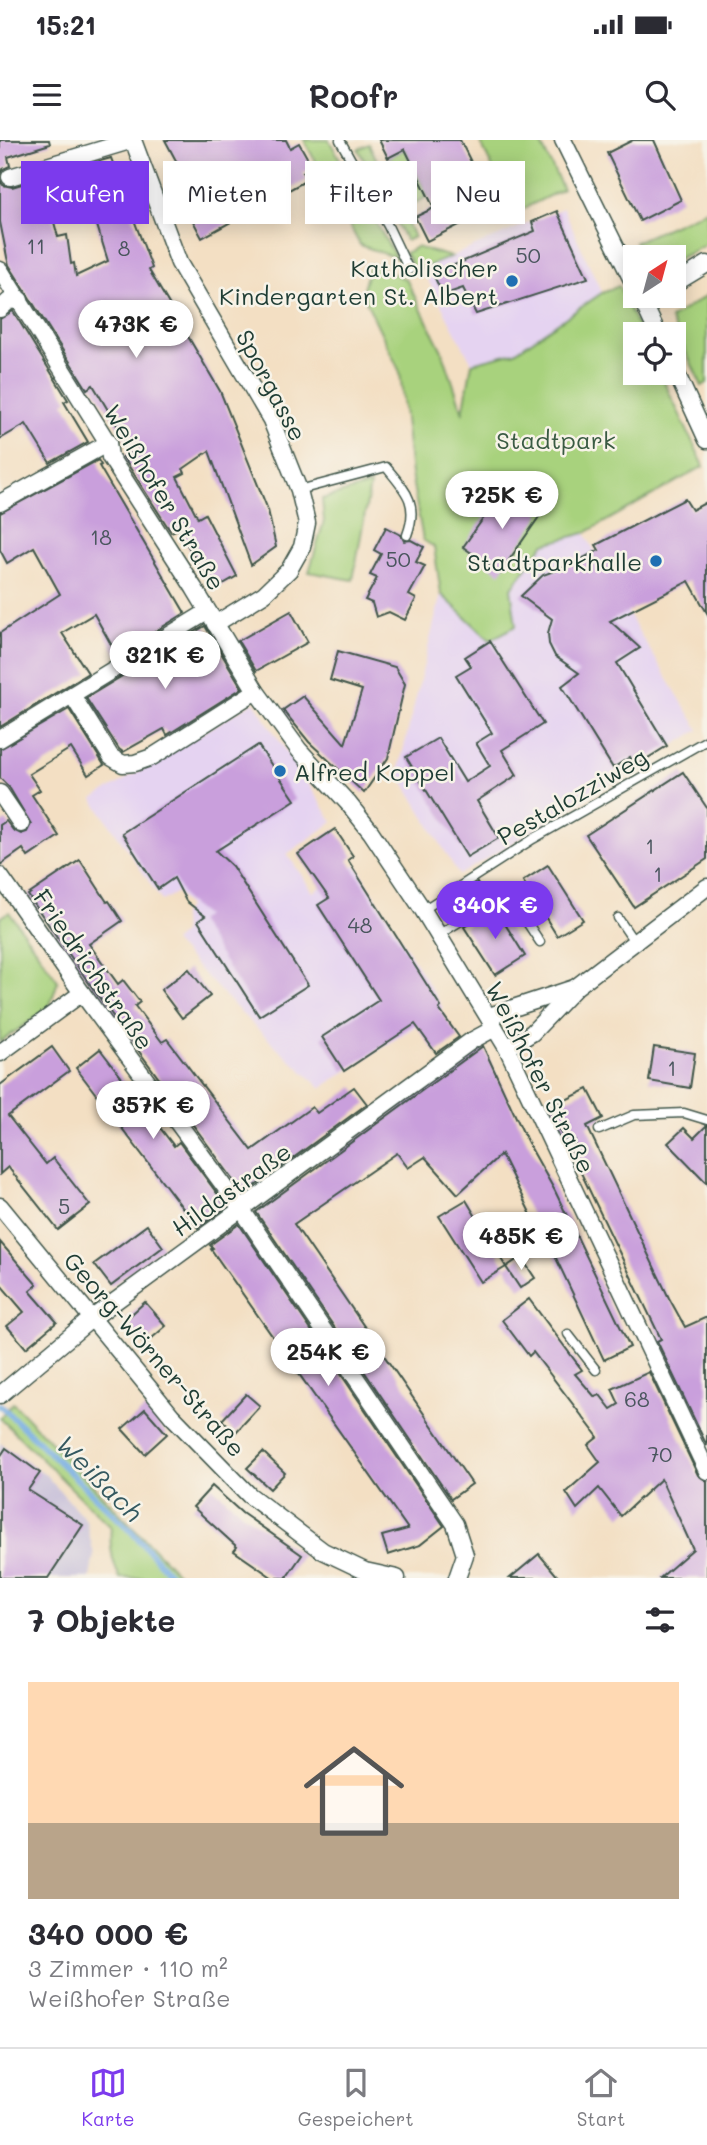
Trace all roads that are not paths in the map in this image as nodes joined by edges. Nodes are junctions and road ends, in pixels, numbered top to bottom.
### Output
1 (133, 140) edge
2 (340, 140) edge
3 (563, 140) edge
4 (10, 177) dead end
5 (623, 262) edge
6 (707, 264) edge
7 (0, 270) edge
8 (409, 270) dead end
9 (686, 277) edge
10 (20, 300) junction
11 (0, 309) edge
12 (682, 385) edge
13 (707, 440) edge
14 (108, 443) junction
15 (299, 490) junction
16 (0, 503) edge
17 (407, 535) dead end
18 (211, 618) junction
19 (256, 691) junction
20 (78, 695) junction
21 (0, 739) edge
22 (707, 740) edge
23 (0, 793) edge
24 (22, 824) dead end
25 (0, 876) edge
26 (707, 887) edge
27 (423, 910) junction
28 (618, 918) dead end
29 (438, 935) junction
30 (540, 942) dead end
31 (635, 943) junction
32 (576, 987) junction
33 (82, 993) junction
34 (492, 1022) junction
35 (507, 1048) junction
36 (0, 1053) edge
37 (707, 1120) edge
38 (599, 1130) dead end
39 (0, 1206) edge
40 (242, 1210) junction
41 (92, 1319) junction
42 (568, 1334) dead end
43 (596, 1370) dead end
44 (2, 1393) edge
45 (707, 1471) edge
46 (397, 1578) edge
47 (457, 1578) edge

1 - 4 street
1 - 15 street, Sporgasse
2 - 8 lane
3 - 5 street
6 - 9 street
7 - 10 street, Weißhofer Straße
10 - 11 street
10 - 14 street, Weißhofer Straße
12 - 13 street
14 - 16 street
14 - 18 street, Weißhofer Straße
15 - 17 lane
15 - 18 street, Sporgasse
18 - 19 street, Weißhofer Straße
18 - 20 street, Sporgasse
19 - 20 street
19 - 27 street, Weißhofer Straße
20 - 21 street, Sporgasse
22 - 27 lane, Pestalozziweg
23 - 24 street
25 - 33 street, Friedrichstraße
26 - 31 street
27 - 29 street, Weißhofer Straße
28 - 31 lane
29 - 30 lane
29 - 34 street, Weißhofer Straße
31 - 32 street
32 - 34 street, Hildastraße
32 - 35 street
33 - 36 street
33 - 40 street, Friedrichstraße
34 - 35 street, Weißhofer Straße
34 - 40 street, Hildastraße
35 - 45 street, Weißhofer Straße
37 - 38 lane
39 - 41 street, Georg-Wörner-Straße
40 - 41 street, Hildastraße
40 - 47 street, Friedrichstraße
41 - 44 street, Hildastraße
41 - 46 street, Georg-Wörner-Straße
42 - 43 lane

